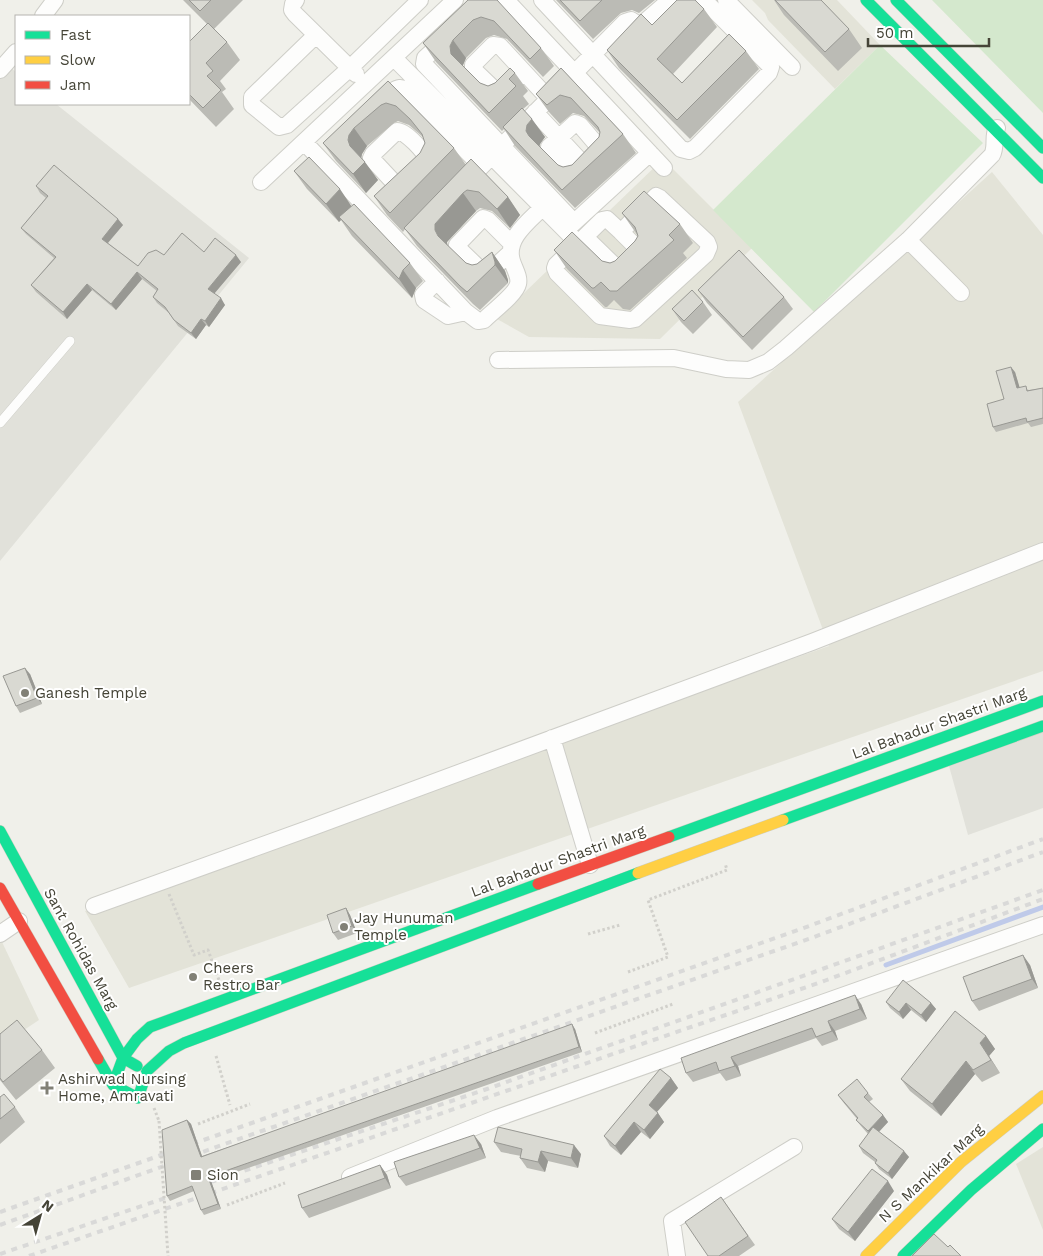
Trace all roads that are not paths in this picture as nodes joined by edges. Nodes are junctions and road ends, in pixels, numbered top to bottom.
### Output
1 (55, 0) edge
2 (296, 0) edge
3 (420, 0) edge
4 (455, 0) edge
5 (506, 0) edge
6 (542, 0) edge
7 (670, 0) edge
8 (704, 0) edge
9 (726, 0) edge
10 (866, 0) edge
11 (896, 0) edge
12 (43, 15) edge
13 (743, 28) junction
14 (453, 32) edge
15 (316, 35) junction
16 (724, 47) edge
17 (15, 53) edge
18 (592, 54) junction
19 (394, 58) junction
20 (792, 67) dead end
21 (350, 68) junction
22 (0, 70) edge
23 (523, 72) edge
24 (574, 72) junction
25 (440, 80) junction
26 (367, 83) junction
27 (423, 98) junction
28 (548, 98) junction
29 (534, 112) junction
30 (369, 115) edge
31 (1010, 116) junction
32 (996, 129) junction
33 (558, 137) junction
34 (473, 138) junction
35 (304, 142) junction
36 (336, 148) edge
37 (1043, 148) edge
38 (650, 153) junction
39 (491, 156) junction
40 (317, 166) junction
41 (664, 168) dead end
42 (517, 172) junction
43 (1043, 178) edge
44 (262, 182) dead end
45 (400, 189) edge
46 (455, 193) edge
47 (542, 208) junction
48 (373, 214) junction
49 (570, 226) junction
50 (416, 232) edge
51 (621, 232) junction
52 (581, 240) junction
53 (908, 240) junction
54 (404, 246) junction
55 (437, 280) junction
56 (961, 293) dead end
57 (466, 312) junction
58 (70, 341) dead end
59 (498, 360) dead end
60 (0, 423) edge
61 (1043, 551) edge
62 (1043, 701) edge
63 (1043, 726) edge
64 (552, 738) junction
65 (0, 831) edge
66 (659, 841) junction
67 (667, 863) junction
68 (590, 865) junction
69 (0, 888) edge
70 (94, 906) dead end
71 (19, 921) junction
72 (1043, 925) edge
73 (0, 934) edge
74 (123, 1058) junction
75 (147, 1071) junction
76 (113, 1086) junction
77 (1043, 1096) edge
78 (1043, 1130) edge
79 (794, 1147) dead end
80 (331, 1185) edge
81 (953, 1188) junction
82 (677, 1256) edge
83 (866, 1256) edge
84 (903, 1256) edge

1 - 12 street
2 - 15 street
3 - 21 street
4 - 19 street
5 - 24 street
6 - 18 street
7 - 18 street
8 - 13 street
9 - 13 street
10 - 32 main road
11 - 31 main road
13 - 16 street
13 - 18 street
13 - 20 street
14 - 25 street
15 - 21 street
15 - 21 street
17 - 22 street
18 - 24 street
19 - 26 street
19 - 27 street
21 - 26 street
23 - 28 street
24 - 28 street
24 - 38 street
25 - 27 street
25 - 34 street
26 - 35 street
27 - 30 street
27 - 34 street
28 - 29 street
29 - 33 street
29 - 39 street
31 - 32 street
31 - 37 main road
32 - 43 main road
32 - 53 street
33 - 33 street
34 - 39 street
35 - 40 street
35 - 44 street
36 - 40 street
38 - 41 street
38 - 49 street
39 - 42 street
39 - 46 street
40 - 48 street
42 - 47 street
42 - 49 street
45 - 48 street
47 - 49 street
47 - 57 street
48 - 54 street
49 - 52 street
50 - 54 street
51 - 52 street
51 - 52 street
51 - 52 street
53 - 56 street
53 - 59 street
54 - 55 street
55 - 57 street
55 - 57 street
58 - 60 lane
61 - 64 street
62 - 66 main road, Lal Bahadur Shastri Marg
63 - 67 main road
64 - 68 street
64 - 70 street
65 - 74 main road, Sant Rohidas Marg
66 - 67 main road
66 - 68 main road, Lal Bahadur Shastri Marg
67 - 75 main road
68 - 74 main road, Lal Bahadur Shastri Marg
69 - 71 main road
71 - 73 street
71 - 76 main road
72 - 80 street
74 - 75 main road
74 - 76 main road, Lal Bahadur Shastri Marg
75 - 76 main road
77 - 81 main road, N S Mankikar Marg
78 - 81 main road
79 - 82 street
81 - 83 main road, N S Mankikar Marg
81 - 84 main road, N S Mankikar Marg

